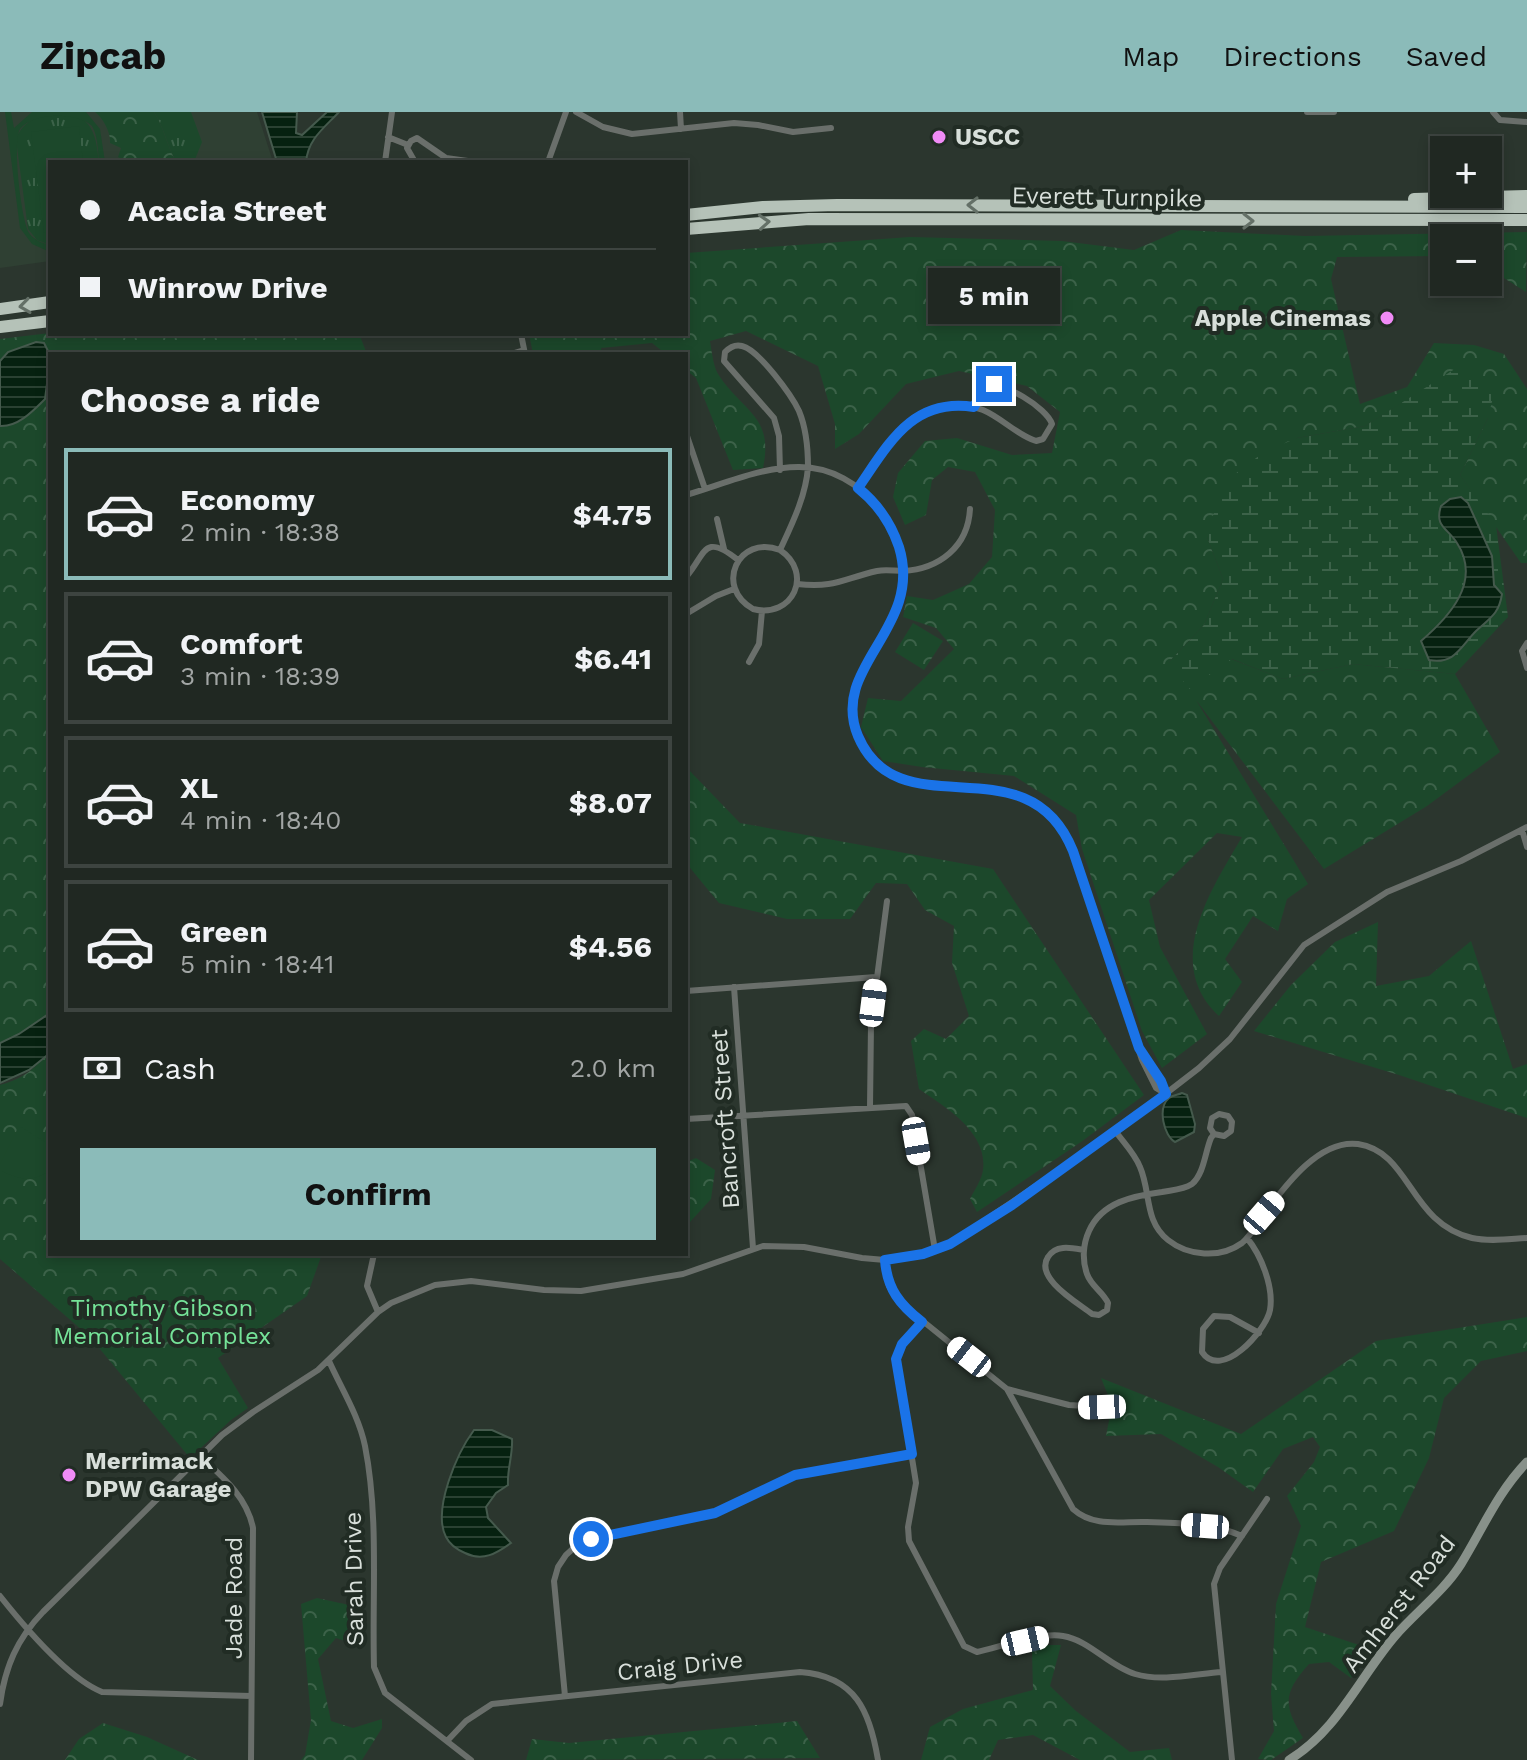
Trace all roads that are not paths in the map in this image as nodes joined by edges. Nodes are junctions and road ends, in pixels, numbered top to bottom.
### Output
1 (392, 112) edge
2 (566, 112) edge
3 (576, 112) edge
4 (680, 112) edge
5 (1307, 112) edge
6 (1334, 112) edge
7 (1493, 112) edge
8 (1527, 122) edge
9 (831, 128) dead end
10 (681, 129) junction
11 (388, 137) junction
12 (408, 145) junction
13 (385, 160) edge
14 (413, 160) edge
15 (454, 160) edge
16 (549, 160) edge
17 (1527, 196) edge
18 (1360, 206) junction
19 (1527, 207) edge
20 (688, 215) edge
21 (1527, 220) edge
22 (688, 229) edge
23 (48, 302) edge
24 (0, 309) edge
25 (48, 321) edge
26 (0, 327) edge
27 (974, 407) junction
28 (688, 439) edge
29 (808, 467) junction
30 (780, 470) junction
31 (858, 488) junction
32 (705, 489) junction
33 (688, 494) edge
34 (970, 509) dead end
35 (717, 519) dead end
36 (724, 549) junction
37 (780, 550) junction
38 (738, 560) junction
39 (904, 571) junction
40 (688, 574) edge
41 (797, 584) junction
42 (734, 589) junction
43 (762, 611) junction
44 (688, 613) edge
45 (1527, 643) edge
46 (749, 662) dead end
47 (1527, 668) edge
48 (1524, 828) edge
49 (1527, 847) edge
50 (887, 901) dead end
51 (876, 977) junction
52 (734, 987) junction
53 (688, 991) edge
54 (1166, 1094) junction
55 (870, 1107) junction
56 (742, 1115) junction
57 (688, 1119) edge
58 (1116, 1132) junction
59 (1214, 1134) dead end
60 (1146, 1194) junction
61 (1247, 1238) junction
62 (1527, 1238) edge
63 (753, 1248) junction
64 (935, 1250) junction
65 (1084, 1250) junction
66 (374, 1256) edge
67 (885, 1260) junction
68 (378, 1312) junction
69 (922, 1322) junction
70 (1259, 1333) junction
71 (329, 1361) junction
72 (1007, 1389) junction
73 (1102, 1407) dead end
74 (912, 1454) junction
75 (200, 1456) junction
76 (1527, 1462) edge
77 (1267, 1499) dead end
78 (1242, 1536) junction
79 (0, 1596) edge
80 (27, 1629) junction
81 (1222, 1672) junction
82 (251, 1696) junction
83 (565, 1696) junction
84 (0, 1704) edge
85 (448, 1740) junction
86 (251, 1760) edge
87 (471, 1760) edge
88 (878, 1760) edge
89 (1232, 1760) edge
90 (1289, 1760) edge

1 - 11 street
2 - 16 street
3 - 10 street
4 - 10 street
5 - 6 street
7 - 8 street
9 - 10 street
11 - 12 street
11 - 13 street
12 - 14 street
12 - 15 street
17 - 18 highway
18 - 19 highway, Everett Turnpike
18 -> 20 highway, Everett Turnpike
22 -> 21 highway, Everett Turnpike
23 -> 24 highway
25 - 26 highway
27 - 27 street
27 - 31 street
28 - 32 street
29 - 30 street
29 - 30 street
29 - 31 street
29 - 37 street
30 - 32 street
31 - 39 street
32 - 33 street
34 - 39 street
35 - 36 street
36 - 38 street
36 - 40 street
37 - 38 street
37 - 41 street
38 - 42 street
39 - 41 street
39 - 54 street
41 - 43 street
42 - 43 street
42 - 44 street
43 - 46 street
45 - 47 street
48 - 49 street
48 - 54 street
50 - 51 street
51 - 52 street
51 - 55 street
52 - 53 street
52 - 56 street, Bancroft Street
54 - 58 street
55 - 56 street
55 - 64 street
56 - 57 street
56 - 63 street, Bancroft Street
58 - 60 street
58 - 64 street
59 - 60 street
60 - 61 street
60 - 65 street
61 - 62 street
61 - 70 street
63 - 67 street
63 - 68 street
64 - 67 street
65 - 65 street
66 - 68 street
67 - 69 street
68 - 71 street
69 - 72 street
69 - 74 street
70 - 70 street
71 - 75 street
71 - 85 street, Sarah Drive
72 - 73 street
72 - 78 street
74 - 81 street
74 - 83 street
75 - 80 street
75 - 82 street, Jade Road
76 - 90 street, Amherst Road
77 - 78 street
78 - 81 street
79 - 80 street
80 - 82 street
80 - 84 street
81 - 89 street
82 - 86 street, Jade Road
83 - 85 street, Craig Drive
83 - 88 street, Craig Drive
85 - 87 street, Sarah Drive

